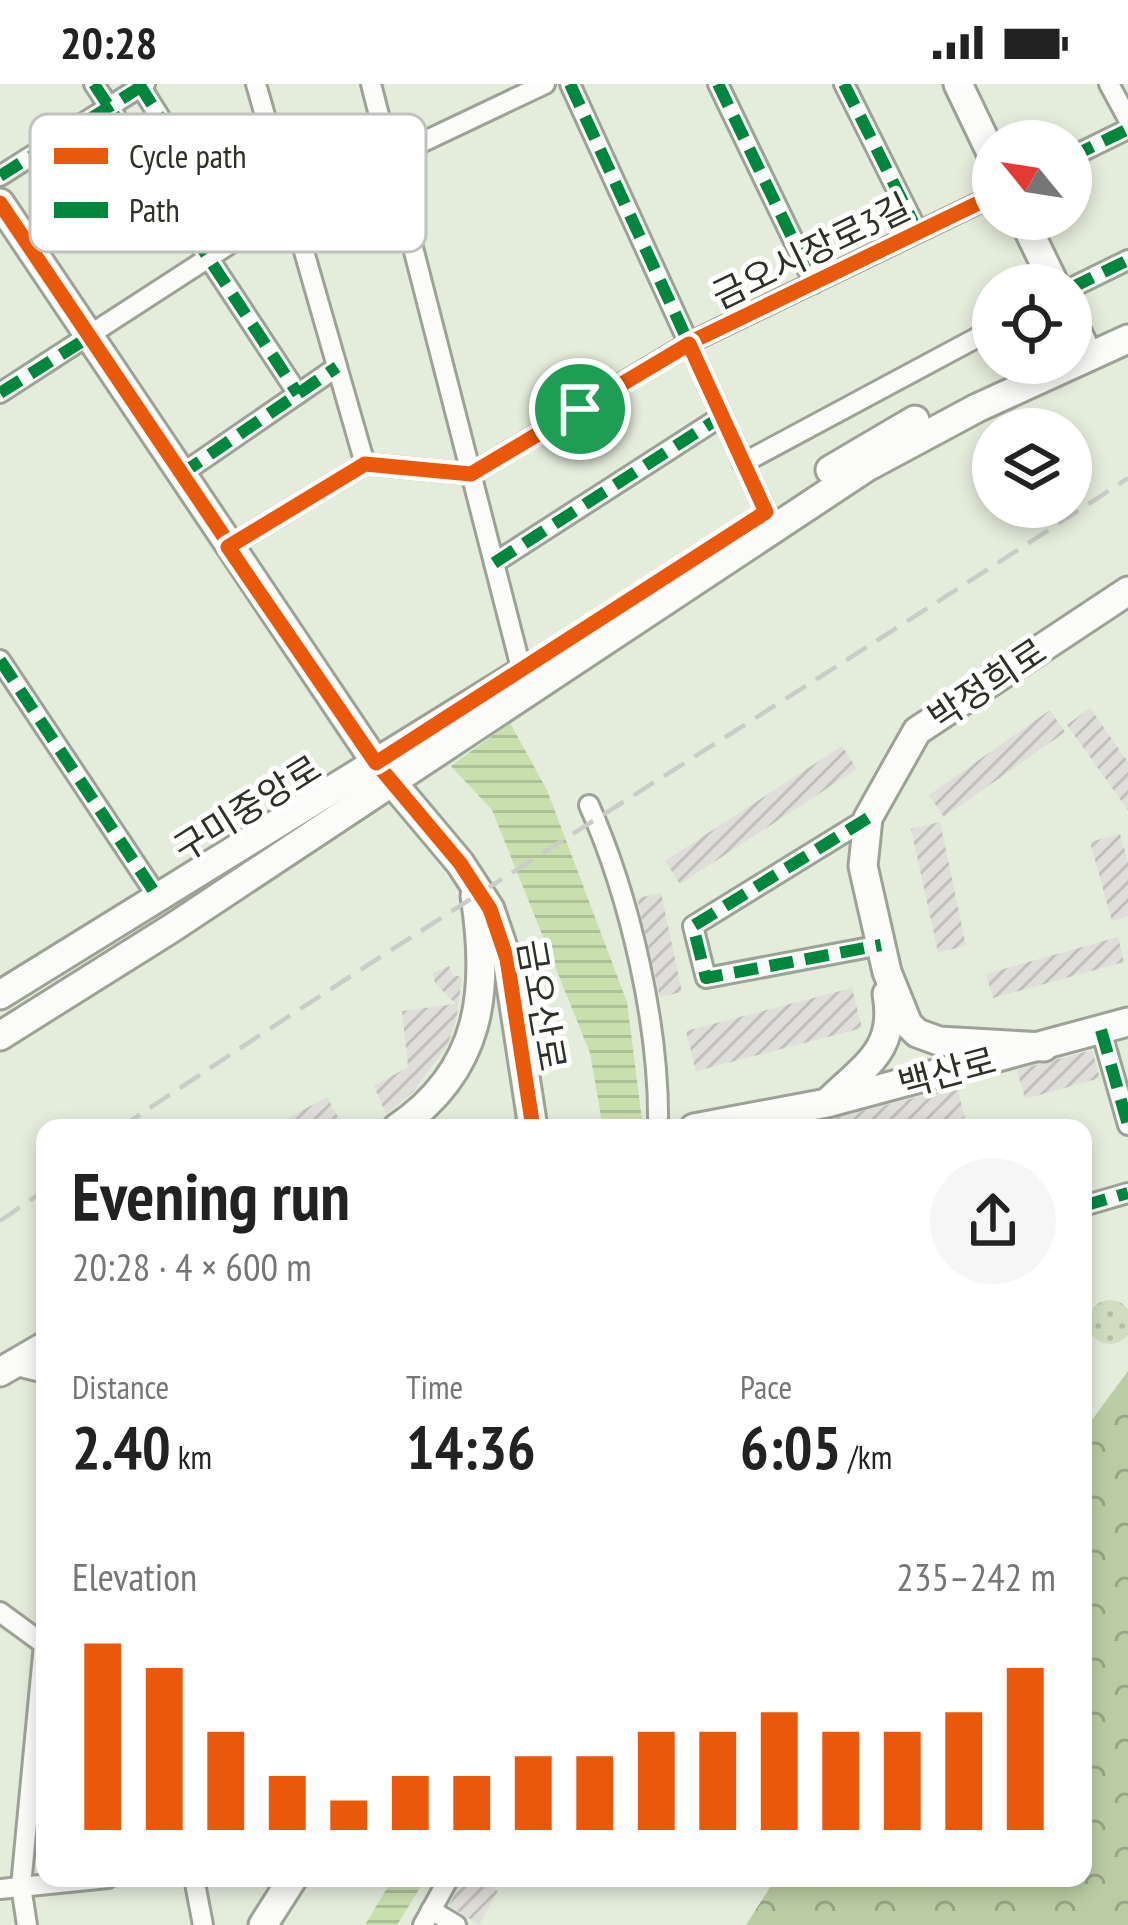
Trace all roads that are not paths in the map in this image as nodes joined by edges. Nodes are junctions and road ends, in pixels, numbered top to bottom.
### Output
1 (94, 84) edge
2 (256, 84) edge
3 (371, 84) edge
4 (545, 84) edge
5 (571, 84) edge
6 (718, 84) edge
7 (844, 84) edge
8 (958, 84) edge
9 (1109, 84) edge
10 (142, 85) edge
11 (109, 107) junction
12 (98, 114) edge
13 (113, 114) edge
14 (160, 114) edge
15 (264, 114) edge
16 (378, 114) edge
17 (1128, 119) edge
18 (975, 120) edge
19 (1128, 129) edge
20 (426, 140) edge
21 (1092, 147) edge
22 (30, 157) edge
23 (0, 176) edge
24 (0, 203) edge
25 (972, 206) edge
26 (918, 232) junction
27 (30, 249) edge
28 (32, 252) edge
29 (201, 252) edge
30 (220, 252) edge
31 (304, 252) edge
32 (414, 252) edge
33 (1128, 260) edge
34 (207, 261) junction
35 (1092, 278) edge
36 (814, 283) junction
37 (1128, 321) edge
38 (1092, 331) edge
39 (88, 337) junction
40 (1128, 339) edge
41 (972, 340) edge
42 (689, 344) junction
43 (337, 367) junction
44 (990, 384) edge
45 (0, 393) edge
46 (298, 394) junction
47 (722, 416) junction
48 (743, 463) junction
49 (365, 464) junction
50 (471, 474) junction
51 (180, 475) junction
52 (766, 512) junction
53 (228, 547) junction
54 (494, 563) junction
55 (1128, 592) edge
56 (0, 660) edge
57 (522, 672) junction
58 (382, 772) junction
59 (589, 805) dead end
60 (868, 818) junction
61 (472, 880) junction
62 (159, 899) junction
63 (880, 945) junction
64 (0, 994) edge
65 (1114, 1026) edge
66 (0, 1036) edge
67 (1044, 1047) junction
68 (827, 1103) junction
69 (408, 1119) edge
70 (532, 1119) edge
71 (658, 1119) edge
72 (742, 1119) edge
73 (1128, 1125) edge
74 (1128, 1192) edge
75 (1092, 1203) edge
76 (36, 1351) edge
77 (6, 1369) edge
78 (36, 1372) edge
79 (0, 1612) edge
80 (36, 1638) edge
81 (36, 1728) edge
82 (36, 1885) edge
83 (21, 1886) junction
84 (196, 1887) edge
85 (287, 1887) edge
86 (443, 1887) edge
87 (0, 1889) edge
88 (427, 1917) edge
89 (26, 1925) edge
90 (203, 1925) edge
91 (263, 1925) edge
92 (456, 1925) edge

1 - 11 street
2 - 15 street
3 - 16 street
4 - 20 street
5 - 42 street
6 - 36 street, 금오시장로3길
7 - 26 street, 금오시장로3길
8 - 18 street
9 - 17 street
10 - 11 street
10 - 14 street
11 - 12 street
11 - 13 street
19 - 21 street
22 - 23 street
24 - 27 street, 금오산로
25 - 26 street, 금오시장로3길
26 - 36 street, 금오시장로3길
28 - 39 street, 금오산로
29 - 34 street
30 - 34 street
31 - 43 street
32 - 50 street
33 - 35 street
34 - 39 street
34 - 46 street
36 - 42 street, 금오시장로3길
37 - 38 street
39 - 45 street
39 - 51 street, 금오산로
40 - 58 street, 구미중앙로
41 - 48 street
42 - 47 street
42 - 50 street, 금오시장로3길
43 - 46 street
43 - 49 street
44 - 52 street, 구미중앙로
46 - 51 street
47 - 48 street
47 - 54 street
48 - 52 street
49 - 50 street
49 - 53 street
50 - 54 street
51 - 53 street, 금오산로
52 - 57 street, 구미중앙로
53 - 58 street, 금오산로
54 - 57 street
55 - 60 street, 박정희로
56 - 62 street
57 - 58 street, 구미중앙로
58 - 61 street, 금오산로
58 - 62 street, 구미중앙로
58 - 66 street, 구미중앙로
59 - 71 street
60 - 63 street, 박정희로
60 - 63 street
61 - 69 street
61 - 70 street, 금오산로
62 - 64 street, 구미중앙로
63 - 67 street
63 - 68 street
65 - 67 street, 백산로
65 - 73 street
67 - 68 street, 백산로
68 - 72 street, 백산로
74 - 75 street
76 - 77 street
77 - 78 street
79 - 80 street
81 - 83 street
82 - 83 street
83 - 87 street
83 - 89 street
84 - 90 street
85 - 91 street
86 - 88 street
88 - 92 street

